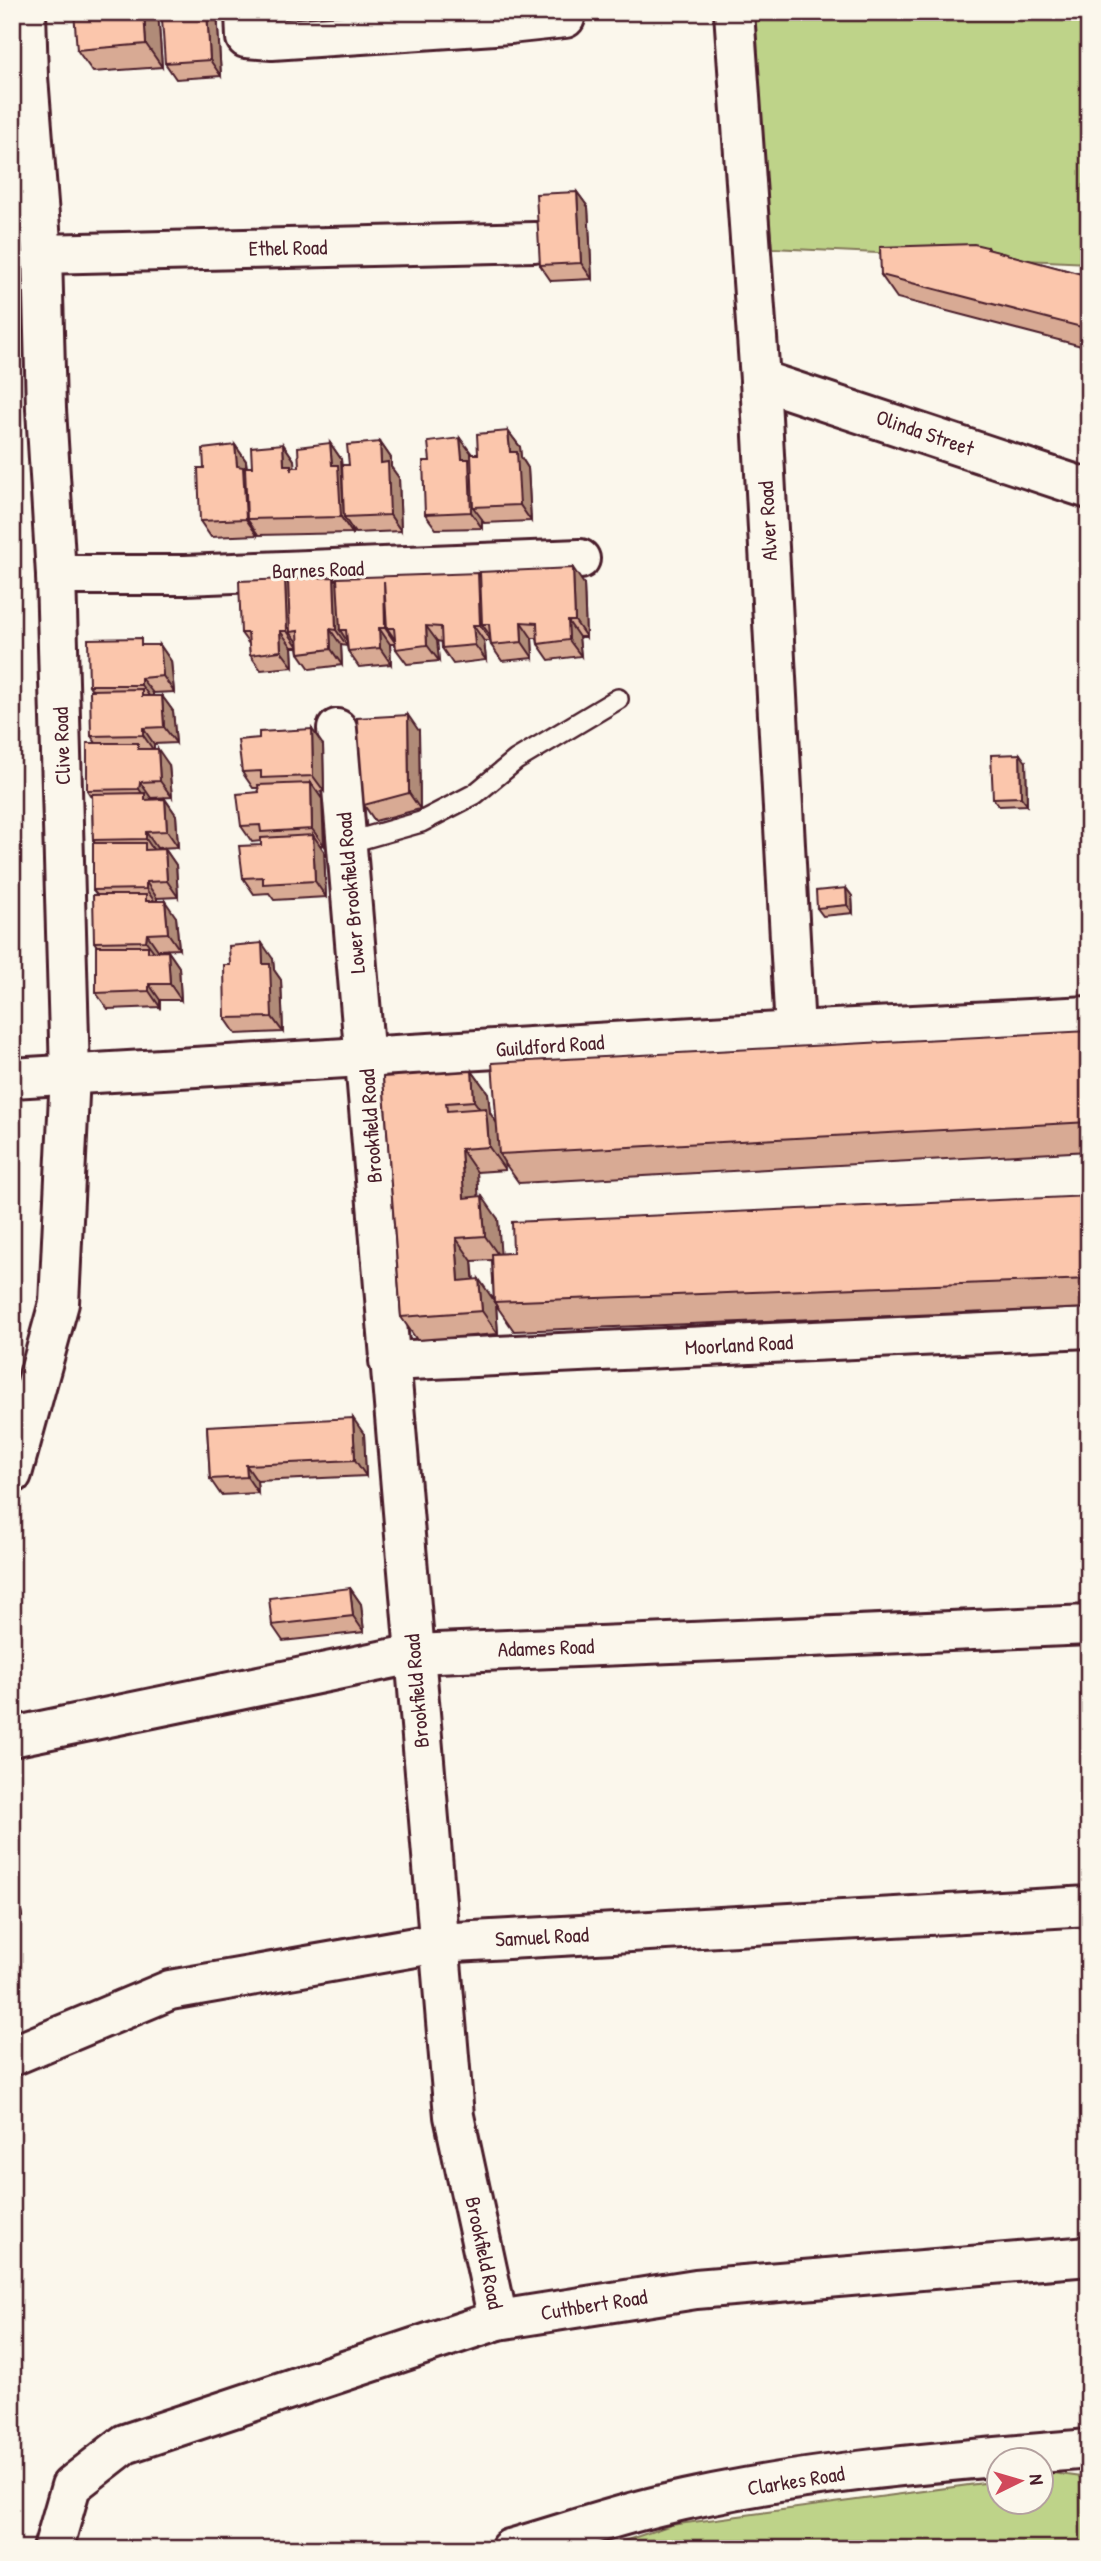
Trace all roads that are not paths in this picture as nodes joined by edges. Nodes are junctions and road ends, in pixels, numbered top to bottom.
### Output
1 (26, 12) edge
2 (245, 12) edge
3 (734, 12) edge
4 (508, 18) edge
5 (565, 18) dead end
6 (535, 242) edge
7 (42, 254) junction
8 (760, 380) junction
9 (1089, 489) edge
10 (580, 559) dead end
11 (56, 575) junction
12 (618, 699) dead end
13 (337, 729) dead end
14 (347, 843) junction
15 (1089, 1016) edge
16 (795, 1031) junction
17 (366, 1058) junction
18 (70, 1074) junction
19 (12, 1078) edge
20 (1089, 1328) edge
21 (389, 1361) junction
22 (12, 1475) edge
23 (1089, 1625) edge
24 (414, 1654) junction
25 (12, 1737) edge
26 (1089, 1906) edge
27 (438, 1943) junction
28 (12, 2056) edge
29 (1089, 2256) edge
30 (498, 2320) junction
31 (1089, 2449) edge
32 (53, 2549) edge
33 (510, 2549) edge

1 - 7 street, Clive Road
2 - 4 street
3 - 8 street, Alver Road
4 - 5 street
6 - 7 street, Ethel Road
7 - 11 street, Clive Road
8 - 9 street, Olinda Street
8 - 16 street, Alver Road
10 - 11 street, Barnes Road
11 - 18 street, Clive Road
12 - 14 lane
13 - 14 street, Lower Brookfield Road
14 - 17 street, Lower Brookfield Road
15 - 16 street, Guildford Road
16 - 17 street, Guildford Road
17 - 18 street, Guildford Road
17 - 21 street, Brookfield Road
18 - 19 street, Guildford Road
18 - 22 street, Clive Road
20 - 21 street, Moorland Road
21 - 24 street, Brookfield Road
23 - 24 street, Adames Road
24 - 25 street, Adames Road
24 - 27 street, Brookfield Road
26 - 27 street, Samuel Road
27 - 28 street, Samuel Road
27 - 30 street, Brookfield Road
29 - 30 street, Cuthbert Road
30 - 32 street, Cuthbert Road
31 - 33 street, Clarkes Road

